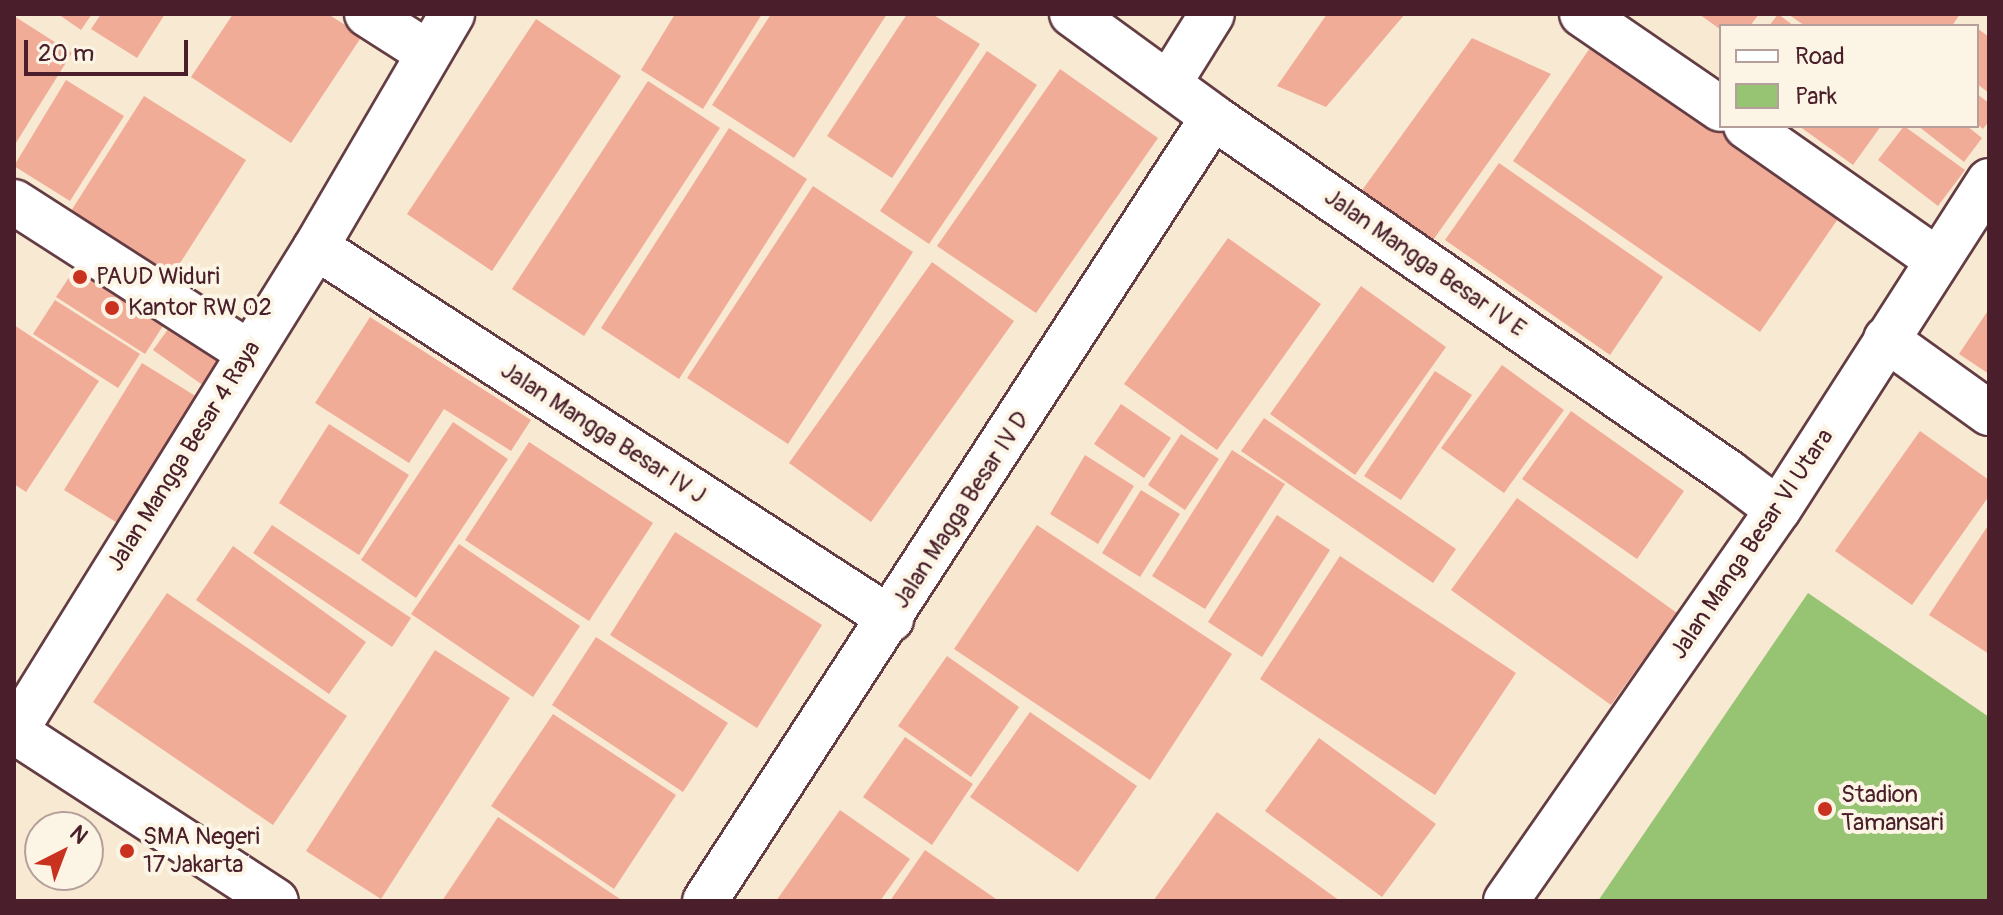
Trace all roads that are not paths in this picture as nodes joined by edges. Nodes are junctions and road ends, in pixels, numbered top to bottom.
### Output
1 (367, 14) edge
2 (452, 14) edge
3 (1072, 14) edge
4 (1212, 14) edge
5 (1582, 14) edge
6 (428, 53) junction
7 (1169, 83) junction
8 (1719, 108) edge
9 (1213, 117) junction
10 (1749, 128) edge
11 (1989, 181) edge
12 (14, 202) edge
13 (316, 247) junction
14 (1936, 259) junction
15 (1886, 339) junction
16 (248, 352) junction
17 (1989, 413) edge
18 (1778, 510) junction
19 (891, 619) junction
20 (14, 731) edge
21 (276, 901) edge
22 (705, 901) edge
23 (1506, 901) edge

1 - 6 street
2 - 6 street, Jalan Mangga Besar 4 Raya
3 - 7 street, Jalan Mangga Besar IV E
4 - 7 street
5 - 8 street
6 - 13 street, Jalan Mangga Besar 4 Raya
7 - 9 street, Jalan Mangga Besar IV E
9 - 18 street, Jalan Mangga Besar IV E
9 - 19 street, Jalan Magga Besar IV D
10 - 14 street
11 - 14 street, Jalan Manga Besar VI Utara
12 - 16 street
13 - 16 street, Jalan Mangga Besar 4 Raya
13 - 19 street, Jalan Mangga Besar IV J
14 - 15 street, Jalan Manga Besar VI Utara
15 - 17 street
15 - 18 street, Jalan Manga Besar VI Utara
16 - 20 street, Jalan Mangga Besar 4 Raya
18 - 23 street, Jalan Manga Besar VI Utara
19 - 22 street, Jalan Magga Besar IV D
20 - 21 street

